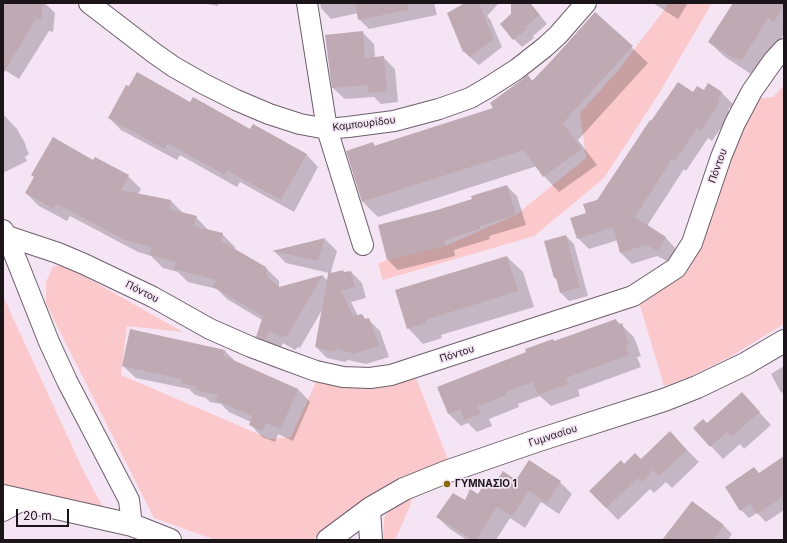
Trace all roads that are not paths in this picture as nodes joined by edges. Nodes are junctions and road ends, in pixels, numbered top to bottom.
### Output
1 (89, 3) edge
2 (307, 3) edge
3 (586, 3) edge
4 (784, 50) edge
5 (327, 129) junction
6 (4, 235) edge
7 (363, 245) dead end
8 (784, 341) edge
9 (9, 502) edge
10 (369, 510) junction
11 (132, 525) junction
12 (170, 540) edge
13 (328, 540) edge
14 (372, 540) edge

1 - 5 street, Καμπουρίδου
2 - 5 street
3 - 5 street, Καμπουρίδου
4 - 6 street, Πόντου
5 - 7 street
6 - 11 street, Πόντου
8 - 10 street, Γυμνασίου
9 - 11 street
10 - 13 street, Γυμνασίου
10 - 14 street
11 - 12 street

